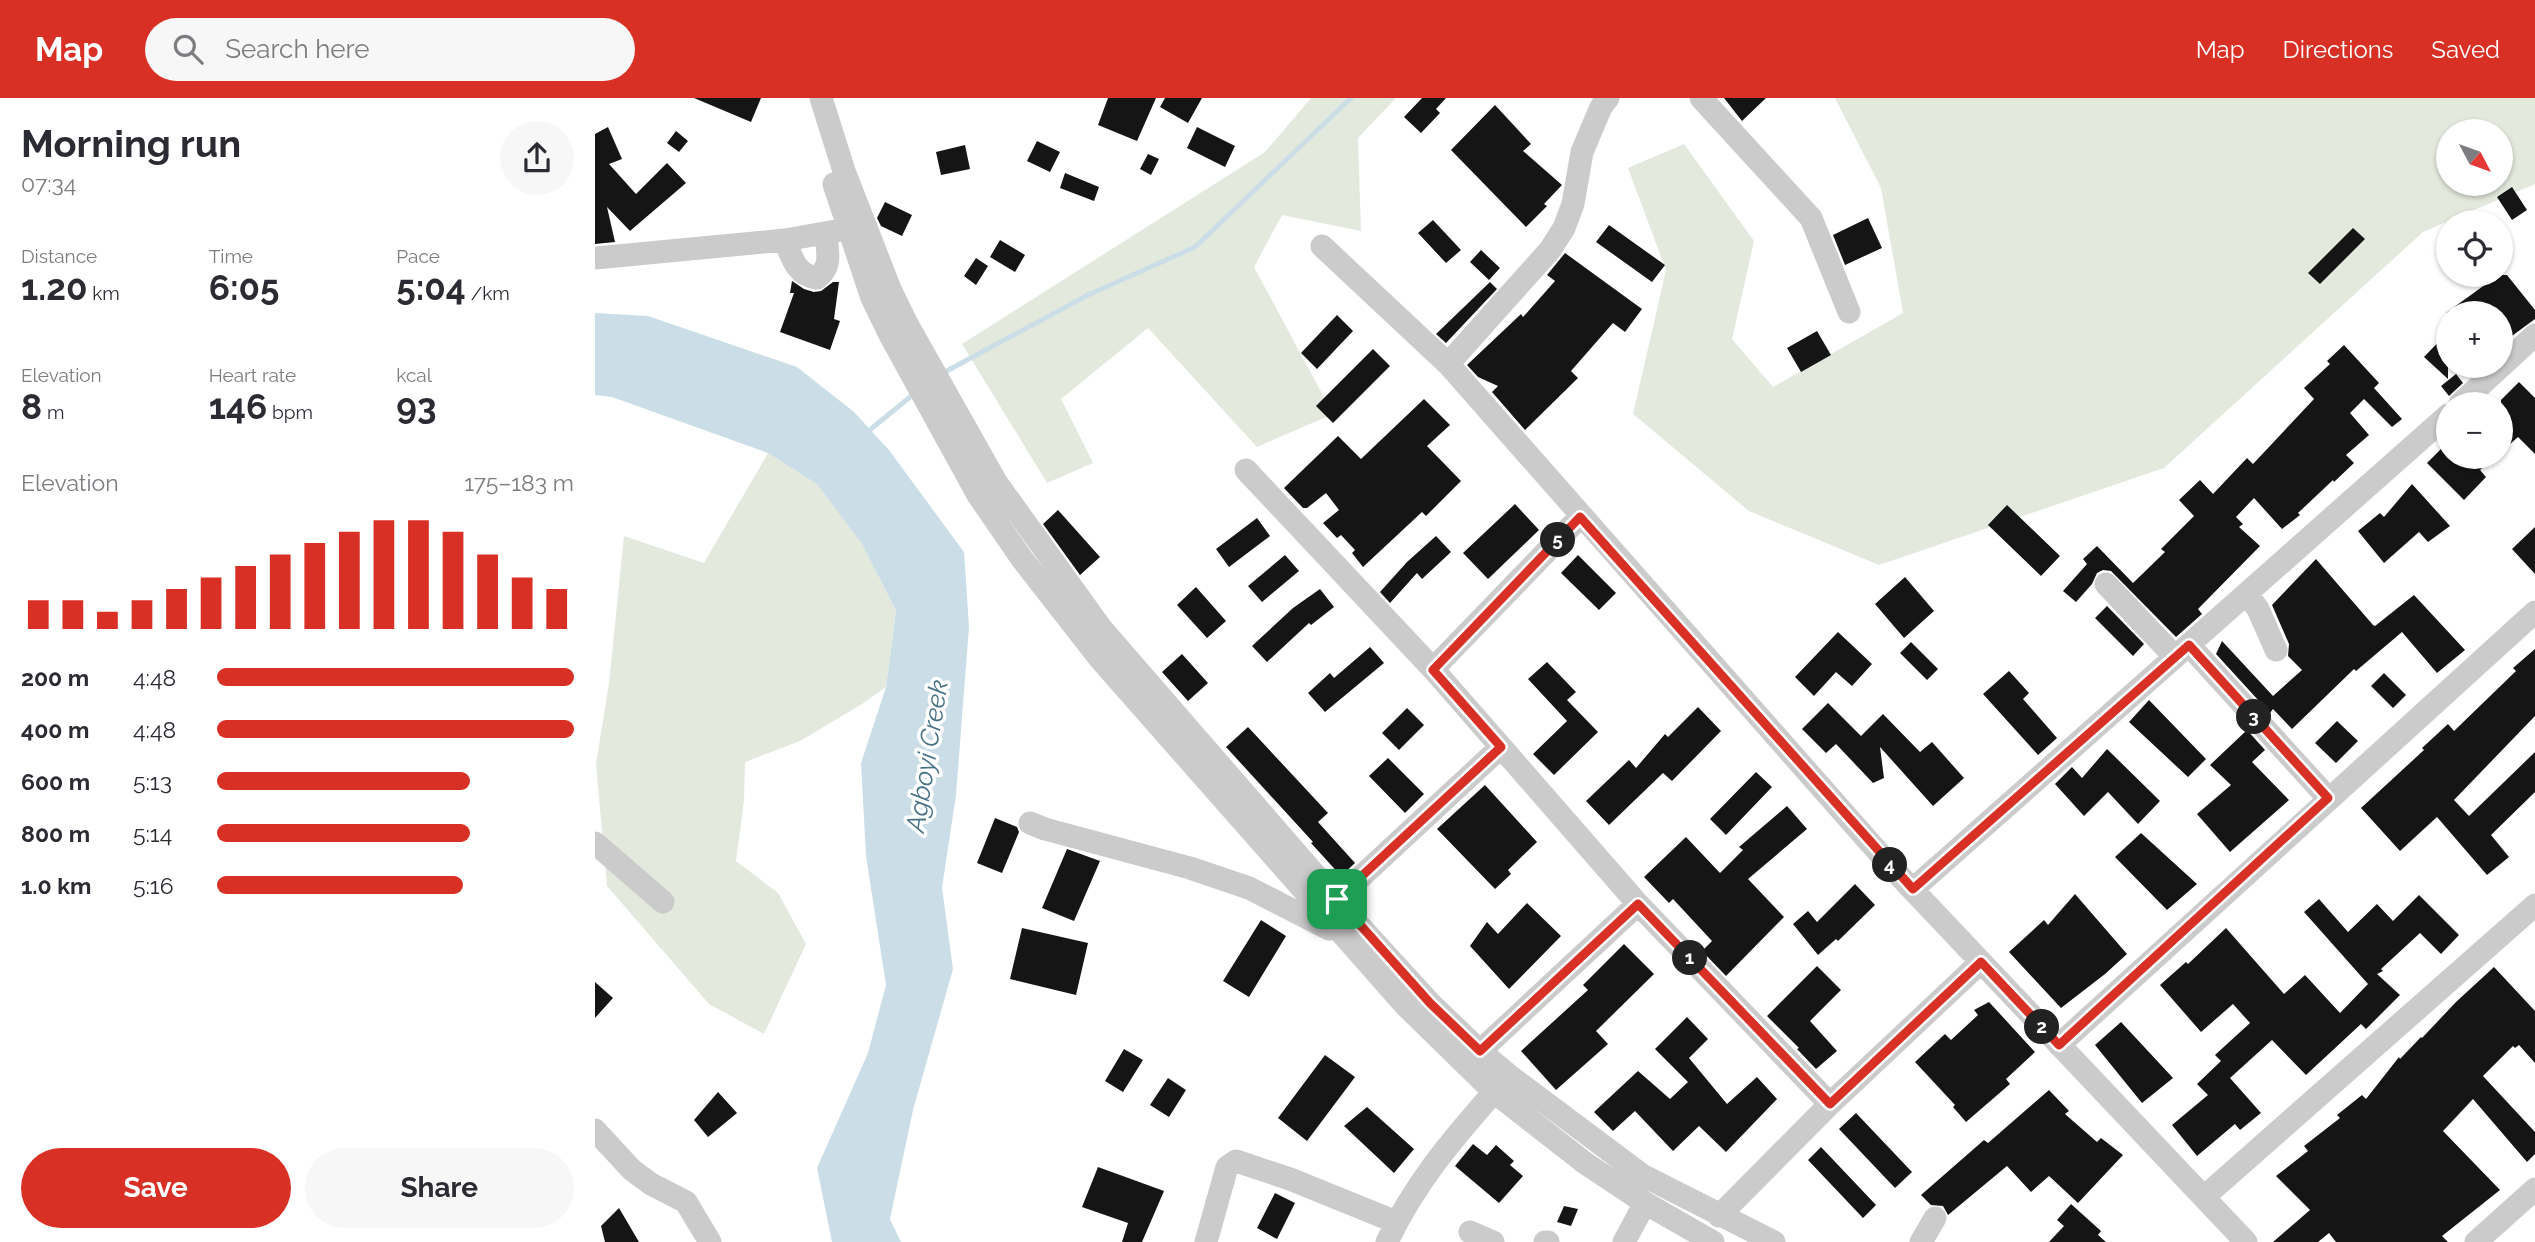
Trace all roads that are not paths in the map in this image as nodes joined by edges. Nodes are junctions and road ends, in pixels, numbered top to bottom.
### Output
1 (806, 98) edge
2 (821, 98) edge
3 (1608, 98) edge
4 (1701, 98) edge
5 (846, 228) junction
6 (785, 240) junction
7 (1322, 246) dead end
8 (595, 258) edge
9 (1849, 312) dead end
10 (2535, 335) edge
11 (1448, 364) junction
12 (2473, 392) edge
13 (2436, 426) edge
14 (1246, 470) dead end
15 (1580, 517) junction
16 (1030, 552) junction
17 (2106, 584) dead end
18 (2247, 594) junction
19 (2535, 612) edge
20 (2277, 650) dead end
21 (2182, 651) junction
22 (1433, 670) junction
23 (1501, 747) junction
24 (2328, 798) junction
25 (1030, 823) dead end
26 (595, 843) edge
27 (1913, 889) junction
28 (1337, 899) junction
29 (663, 902) dead end
30 (1638, 904) junction
31 (2535, 905) edge
32 (1345, 938) junction
33 (1981, 962) junction
34 (2059, 1045) junction
35 (1480, 1051) junction
36 (1494, 1092) junction
37 (1830, 1104) junction
38 (595, 1130) edge
39 (2535, 1189) edge
40 (2204, 1198) junction
41 (1645, 1203) junction
42 (1719, 1216) junction
43 (1935, 1218) dead end
44 (1470, 1231) dead end
45 (1391, 1232) edge
46 (1710, 1241) edge
47 (709, 1242) edge
48 (1206, 1242) edge
49 (1493, 1242) edge
50 (1624, 1242) edge
51 (1774, 1242) edge
52 (1921, 1242) edge
53 (2246, 1242) edge
54 (2476, 1242) edge

1 - 5 street
2 - 5 street
3 - 11 street
4 - 9 street
5 - 6 street
5 - 6 street
5 - 16 street
6 - 8 street
7 - 11 street
10 - 12 street
11 - 15 street
13 - 18 street
14 - 22 street
15 - 22 street
15 - 27 street
16 - 28 street
16 - 32 street
17 - 21 street
18 - 20 street
18 - 21 street
19 - 24 street
21 - 24 street
21 - 27 street
22 - 23 street
23 - 28 street
23 - 30 street
24 - 34 street
25 - 32 street
26 - 29 street
27 - 33 street
28 - 35 street
30 - 35 street
30 - 37 street
31 - 40 street
32 - 36 street
33 - 34 street
33 - 37 street
34 - 40 street
35 - 42 street
36 - 41 street
36 - 45 street
37 - 42 street
38 - 47 street
39 - 54 street
40 - 53 street
41 - 46 street
41 - 50 street
42 - 51 street
43 - 52 street
44 - 49 street
45 - 48 street

